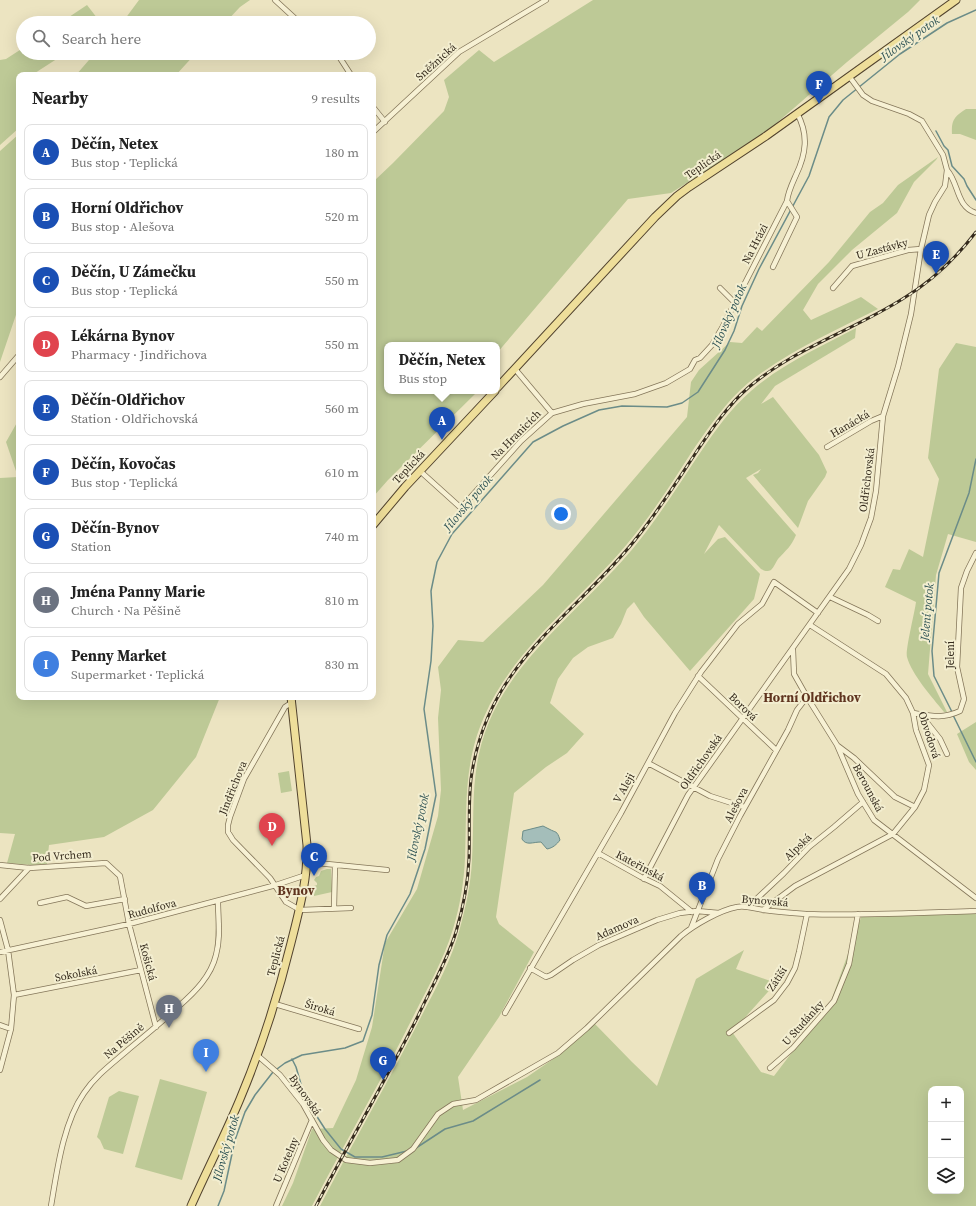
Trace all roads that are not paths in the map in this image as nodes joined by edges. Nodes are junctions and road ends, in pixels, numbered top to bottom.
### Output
1 (275, 0) edge
2 (546, 0) edge
3 (956, 0) edge
4 (292, 16) edge
5 (341, 60) edge
6 (349, 72) edge
7 (851, 79) junction
8 (376, 111) edge
9 (797, 113) junction
10 (385, 122) junction
11 (376, 130) edge
12 (947, 170) junction
13 (788, 203) junction
14 (976, 213) edge
15 (921, 249) junction
16 (773, 266) dead end
17 (720, 288) dead end
18 (833, 288) dead end
19 (736, 303) junction
20 (16, 358) edge
21 (515, 369) junction
22 (0, 377) edge
23 (500, 385) edge
24 (492, 394) edge
25 (552, 413) junction
26 (883, 416) junction
27 (827, 447) dead end
28 (420, 471) junction
29 (376, 521) edge
30 (976, 553) edge
31 (830, 597) junction
32 (818, 614) junction
33 (878, 621) dead end
34 (810, 625) junction
35 (793, 650) junction
36 (698, 676) junction
37 (806, 697) junction
38 (291, 700) edge
39 (913, 713) junction
40 (921, 715) junction
41 (742, 718) junction
42 (837, 745) junction
43 (776, 750) junction
44 (947, 754) dead end
45 (648, 763) junction
46 (694, 787) junction
47 (863, 802) junction
48 (915, 806) junction
49 (744, 807) junction
50 (892, 834) junction
51 (598, 853) junction
52 (308, 862) junction
53 (334, 864) junction
54 (0, 865) edge
55 (28, 868) junction
56 (387, 870) dead end
57 (306, 875) junction
58 (644, 879) junction
59 (276, 885) junction
60 (976, 898) edge
61 (125, 899) junction
62 (0, 900) edge
63 (218, 901) junction
64 (40, 903) dead end
65 (748, 907) junction
66 (334, 908) junction
67 (351, 908) dead end
68 (300, 910) junction
69 (763, 910) junction
70 (976, 911) edge
71 (695, 912) junction
72 (719, 913) junction
73 (807, 914) junction
74 (858, 914) junction
75 (0, 920) edge
76 (129, 924) junction
77 (691, 928) junction
78 (8, 950) junction
79 (0, 952) edge
80 (530, 968) junction
81 (141, 970) junction
82 (14, 995) junction
83 (275, 1004) junction
84 (505, 1013) dead end
85 (0, 1025) edge
86 (156, 1027) junction
87 (11, 1029) junction
88 (359, 1029) dead end
89 (729, 1033) dead end
90 (257, 1055) junction
91 (770, 1068) dead end
92 (0, 1070) edge
93 (312, 1120) junction
94 (51, 1206) edge
95 (191, 1206) edge
96 (276, 1206) edge

1 - 4 street
2 - 10 street, Sněžnická
3 - 7 main road, Teplická
5 - 6 street
7 - 9 main road, Teplická
7 - 12 street, Oldřichovská
8 - 10 street
9 - 13 street, Na Hrázi
9 - 21 main road, Teplická
10 - 11 street, Sněžnická
12 - 14 street
12 - 15 street, Oldřichovská
13 - 16 street
13 - 19 street, Na Hrázi
15 - 18 street, U Zastávky
15 - 26 street, Oldřichovská
17 - 19 street
19 - 25 street, Na Hrázi
20 - 22 street
21 - 23 main road, Teplická
21 - 25 street, Na Hranicích
24 - 28 main road, Teplická
25 - 28 street, Na Hranicích
26 - 27 street, Hanácká
26 - 31 street, Oldřichovská
28 - 29 main road, Teplická
30 - 40 street, Jelení
31 - 32 street, Oldřichovská
31 - 33 street
32 - 34 street, Oldřichovská
32 - 36 street, V Aleji
34 - 35 street, Oldřichovská
34 - 39 street, Obvodová
35 - 37 street, Berounská
35 - 41 street, Oldřichovská
36 - 41 street, Borová
36 - 45 street, V Aleji
37 - 42 street, Berounská
37 - 43 street, Alešova
38 - 52 main road, Teplická
38 - 59 street, Jindřichova
39 - 40 street, Jelení
39 - 48 street, Obvodová
40 - 44 street
41 - 43 street, Borová
41 - 46 street, Oldřichovská
42 - 47 street, Berounská
42 - 48 street
43 - 49 street, Alešova
45 - 46 street
45 - 51 street, V Aleji
46 - 49 street
46 - 58 street, Oldřichovská
47 - 50 street, Berounská
47 - 65 street, Alpská
48 - 50 street, Obvodová
49 - 71 street, Alešova
50 - 60 street, Berounská
50 - 69 street, Obvodová
51 - 58 street, Kateřinská
51 - 80 street, V Aleji
52 - 53 street
52 - 57 main road, Teplická
53 - 56 street
53 - 66 street
54 - 55 street, Pod Vrchem
55 - 61 street, Pod Vrchem
55 - 62 street
57 - 59 street, Rudolfova
57 - 68 main road, Teplická
58 - 71 street, Kateřinská
59 - 63 street, Rudolfova
59 - 68 street, Jindřichova
61 - 64 street
61 - 76 street, Pod Vrchem
63 - 76 street, Rudolfova
63 - 86 street, Na Pěšině
65 - 69 street, Bynovská
65 - 72 street, Bynovská
66 - 67 street
66 - 68 street
68 - 83 main road, Teplická
69 - 73 street, Bynovská
70 - 74 street, Bynovská
71 - 72 street, Adamova
71 - 77 street, Alešova
71 - 80 street, Adamova
72 - 77 street, Bynovská
73 - 74 street, Bynovská
73 - 89 street, Zátiší
74 - 91 street, U Studánky
75 - 78 street
76 - 78 street, Rudolfova
76 - 81 street, Košická
77 - 93 street, Bynovská
78 - 79 street, Rudolfova
78 - 82 street
80 - 84 street, V Aleji
81 - 82 street, Sokolská
81 - 86 street, Košická
82 - 87 street
83 - 88 street, Široká
83 - 90 main road, Teplická
85 - 87 street
86 - 94 street, Na Pěšině
87 - 92 street
90 - 93 street, Bynovská
90 - 95 main road, Teplická
93 - 96 street, U Kotelny

